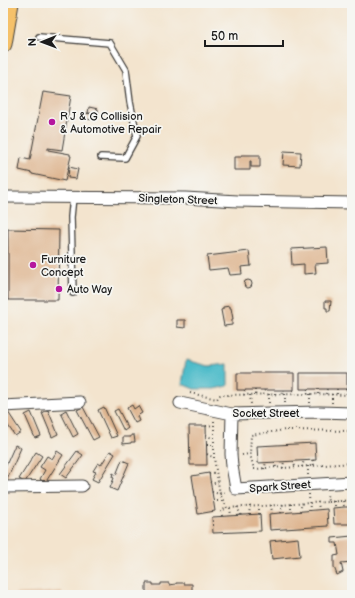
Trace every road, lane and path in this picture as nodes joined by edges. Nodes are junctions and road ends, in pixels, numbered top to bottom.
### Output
1 (10, 3) edge
2 (39, 37) dead end
3 (3, 44) edge
4 (101, 157) dead end
5 (3, 196) edge
6 (73, 197) junction
7 (352, 204) edge
8 (73, 293) dead end
9 (308, 389) dead end
10 (318, 389) dead end
11 (328, 389) dead end
12 (337, 389) dead end
13 (346, 389) dead end
14 (245, 390) dead end
15 (255, 390) dead end
16 (265, 390) dead end
17 (275, 390) dead end
18 (284, 390) dead end
19 (293, 390) dead end
20 (190, 393) dead end
21 (274, 394) junction
22 (282, 394) junction
23 (294, 394) junction
24 (307, 394) junction
25 (318, 394) junction
26 (326, 394) junction
27 (337, 394) junction
28 (244, 395) junction
29 (256, 395) junction
30 (263, 395) junction
31 (347, 395) junction
32 (352, 395) edge
33 (80, 402) dead end
34 (180, 403) dead end
35 (3, 406) edge
36 (352, 413) edge
37 (232, 414) junction
38 (214, 425) dead end
39 (206, 426) dead end
40 (352, 431) edge
41 (206, 435) dead end
42 (214, 437) dead end
43 (207, 445) dead end
44 (214, 445) dead end
45 (207, 454) dead end
46 (214, 456) dead end
47 (304, 460) dead end
48 (313, 460) dead end
49 (284, 461) dead end
50 (294, 461) dead end
51 (266, 462) dead end
52 (275, 462) dead end
53 (352, 463) edge
54 (314, 466) junction
55 (276, 467) junction
56 (295, 467) junction
57 (302, 467) junction
58 (283, 468) junction
59 (264, 469) junction
60 (216, 472) dead end
61 (209, 474) dead end
62 (210, 482) dead end
63 (352, 482) edge
64 (218, 483) dead end
65 (82, 486) dead end
66 (3, 487) edge
67 (212, 492) dead end
68 (220, 494) dead end
69 (352, 500) edge
70 (213, 501) dead end
71 (223, 501) dead end
72 (334, 501) junction
73 (343, 501) junction
74 (318, 502) dead end
75 (328, 502) dead end
76 (302, 503) dead end
77 (310, 503) dead end
78 (283, 504) dead end
79 (291, 504) dead end
80 (271, 505) dead end
81 (250, 506) dead end
82 (259, 506) dead end
83 (237, 507) dead end
84 (344, 507) dead end
85 (334, 508) dead end
86 (319, 510) dead end
87 (300, 511) dead end
88 (310, 511) dead end
89 (291, 512) dead end
90 (272, 513) dead end
91 (281, 513) dead end
92 (259, 514) dead end
93 (250, 515) dead end
94 (222, 516) dead end
95 (231, 516) dead end
96 (241, 516) dead end

1 - 3 main road
2 - 4 lane
5 - 6 street, Singleton Street
6 - 7 street, Singleton Street
6 - 8 lane
9 - 24 path
10 - 25 path
11 - 26 path
12 - 27 path
13 - 31 path
14 - 28 path
15 - 29 path
16 - 30 path
17 - 21 path
18 - 22 path
19 - 23 path
20 - 28 path
21 - 22 path
21 - 30 path
22 - 23 path
23 - 24 path
24 - 25 path
25 - 26 path
26 - 27 path
27 - 31 path
28 - 29 path
29 - 30 path
31 - 32 path
33 - 35 street
34 - 37 street, Socket Street
36 - 37 street, Socket Street
37 - 63 street, Spark Street
38 - 39 path
40 - 59 path
41 - 42 path
43 - 44 path
45 - 46 path
47 - 57 path
48 - 54 path
49 - 58 path
50 - 56 path
51 - 59 path
52 - 55 path
53 - 54 path
54 - 57 path
55 - 58 path
55 - 59 path
56 - 57 path
56 - 58 path
60 - 61 path
62 - 64 path
65 - 66 street
67 - 68 path
69 - 73 path
70 - 71 path
72 - 73 path
72 - 75 path
72 - 85 path
73 - 84 path
74 - 86 path
76 - 87 path
77 - 88 path
78 - 91 path
79 - 89 path
80 - 90 path
81 - 93 path
82 - 92 path
83 - 96 path
94 - 95 path

